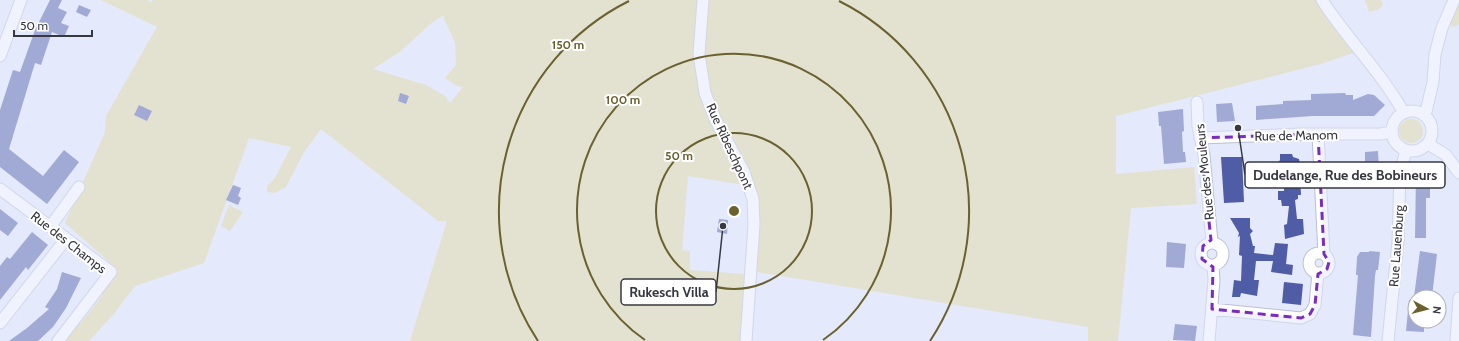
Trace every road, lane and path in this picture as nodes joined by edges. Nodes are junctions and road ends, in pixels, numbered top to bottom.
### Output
1 (21, 0) edge
2 (703, 0) edge
3 (1322, 0) edge
4 (1454, 0) edge
5 (0, 56) edge
6 (1197, 102) dead end
7 (1404, 113) junction
8 (1425, 116) junction
9 (1391, 132) junction
10 (1318, 134) junction
11 (1200, 138) junction
12 (1428, 144) junction
13 (1406, 151) junction
14 (1459, 173) edge
15 (79, 187) dead end
16 (0, 189) edge
17 (50, 227) junction
18 (66, 239) junction
19 (1212, 242) junction
20 (1324, 254) junction
21 (1213, 265) junction
22 (1318, 273) junction
23 (1459, 298) edge
24 (1212, 310) junction
25 (0, 323) edge
26 (58, 341) edge
27 (746, 341) edge
28 (1209, 341) edge
29 (1388, 341) edge
30 (1456, 341) edge

1 - 5 street
2 - 27 street, Rue Ribeschpont
3 - 7 street
4 - 8 street
6 - 11 street, Rue des Mouleurs
7 - 8 street
7 - 9 street
8 - 12 street
9 - 10 street, Rue de Manom
9 - 13 street
10 - 11 street, Rue de Manom
10 - 20 street
11 - 19 street, Rue des Mouleurs
12 - 13 street
12 - 14 street
13 - 29 street, Rue Lauenburg
15 - 17 street
16 - 17 street, Rue des Champs
17 - 18 street, Rue des Champs
18 - 25 street
18 - 26 street, Rue des Champs
19 - 21 street, Rue des Mouleurs
19 - 21 street
20 - 22 street
20 - 22 street
21 - 24 street, Rue des Mouleurs
22 - 24 street
23 - 30 street
24 - 28 street, Rue des Mouleurs

